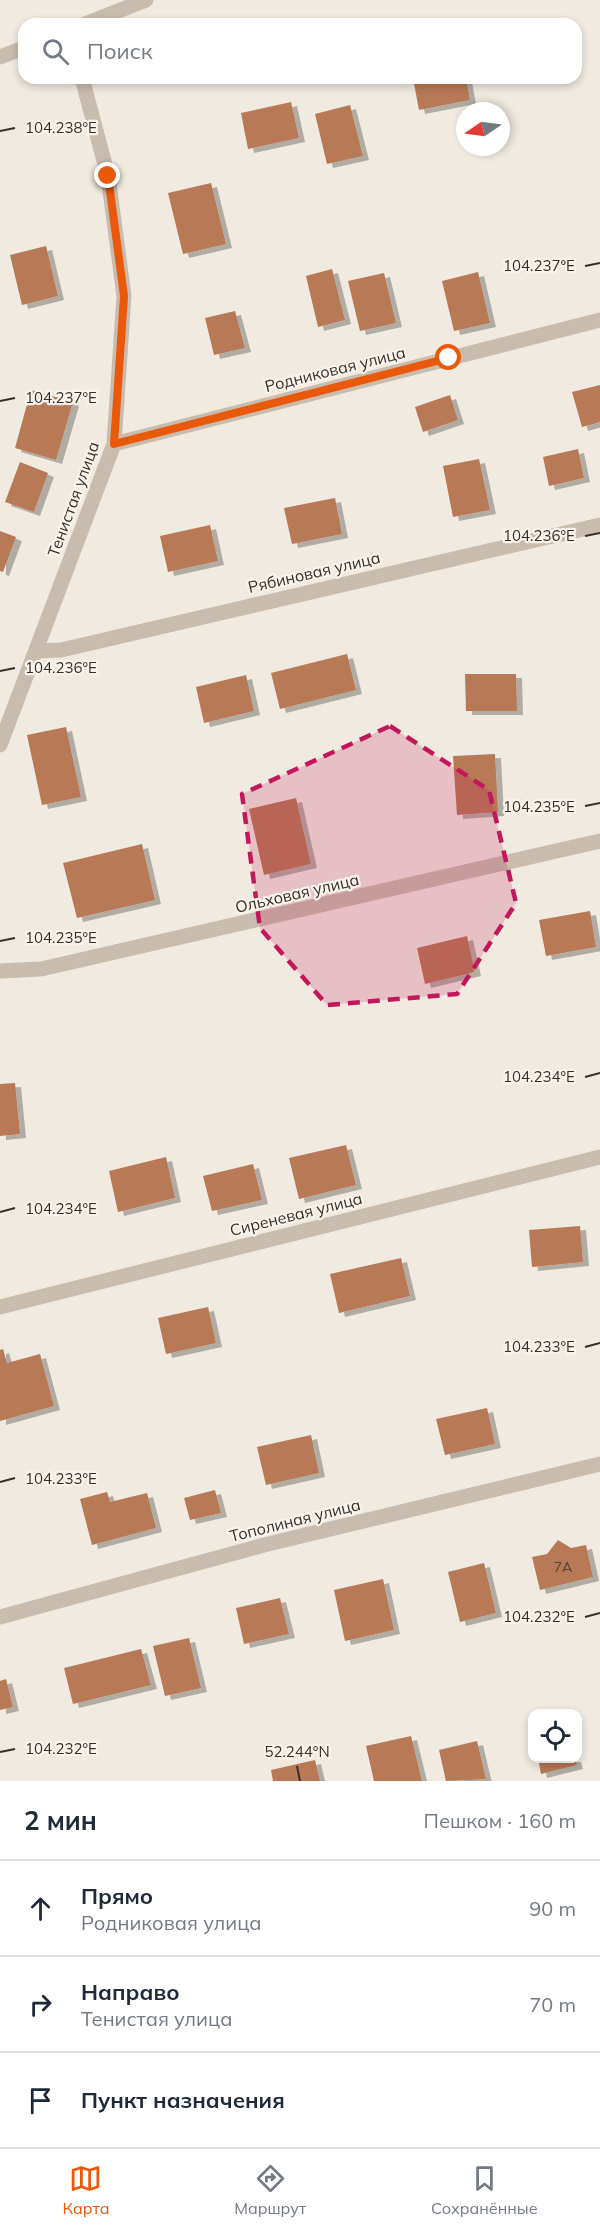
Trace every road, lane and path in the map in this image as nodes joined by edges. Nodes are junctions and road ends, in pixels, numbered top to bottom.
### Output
1 (146, 0) edge
2 (100, 18) edge
3 (18, 50) edge
4 (0, 57) edge
5 (84, 84) edge
6 (600, 320) edge
7 (114, 444) junction
8 (600, 525) edge
9 (36, 651) junction
10 (0, 745) edge
11 (600, 841) edge
12 (0, 971) edge
13 (600, 1157) edge
14 (0, 1307) edge
15 (600, 1464) edge
16 (0, 1617) edge

1 - 2 street
3 - 4 street
5 - 7 street, Тенистая улица
6 - 7 street, Родниковая улица
7 - 9 street, Тенистая улица
8 - 9 street, Рябиновая улица
9 - 10 street, Тенистая улица
11 - 12 street, Ольховая улица
13 - 14 street, Сиреневая улица
15 - 16 street, Тополиная улица

